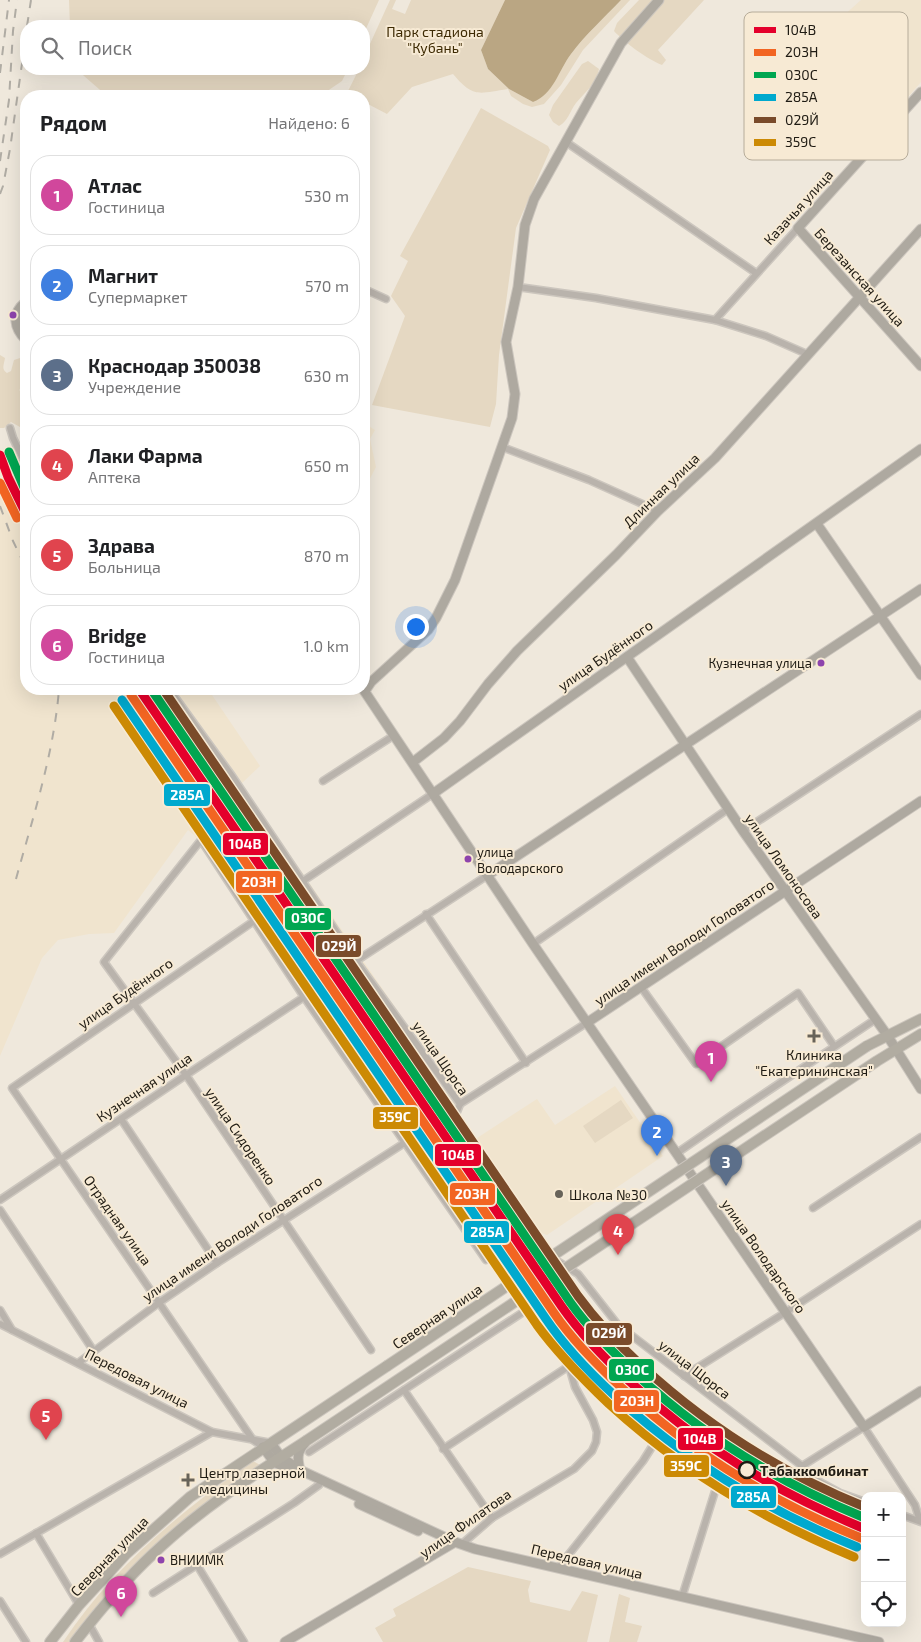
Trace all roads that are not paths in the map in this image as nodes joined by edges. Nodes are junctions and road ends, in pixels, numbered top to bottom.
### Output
1 (658, 0) edge
2 (921, 92) edge
3 (908, 106) edge
4 (566, 142) junction
5 (860, 160) edge
6 (798, 228) junction
7 (921, 229) edge
8 (756, 273) junction
9 (518, 287) junction
10 (370, 292) edge
11 (860, 297) junction
12 (386, 299) dead end
13 (20, 308) edge
14 (715, 320) junction
15 (20, 332) edge
16 (807, 354) junction
17 (921, 366) edge
18 (10, 428) dead end
19 (502, 447) junction
20 (921, 449) edge
21 (20, 453) edge
22 (658, 511) junction
23 (817, 524) junction
24 (921, 588) edge
25 (881, 615) junction
26 (627, 657) junction
27 (921, 675) edge
28 (370, 683) edge
29 (173, 695) edge
30 (367, 695) edge
31 (921, 714) edge
32 (393, 736) junction
33 (685, 745) junction
34 (413, 762) junction
35 (323, 781) dead end
36 (434, 793) junction
37 (921, 801) edge
38 (728, 809) junction
39 (743, 831) junction
40 (488, 875) junction
41 (303, 881) junction
42 (785, 891) junction
43 (426, 914) junction
44 (254, 921) junction
45 (533, 944) junction
46 (356, 961) junction
47 (641, 987) junction
48 (304, 997) junction
49 (135, 1003) junction
50 (876, 1019) junction
51 (921, 1019) edge
52 (588, 1022) junction
53 (921, 1034) edge
54 (887, 1035) junction
55 (834, 1046) junction
56 (896, 1049) junction
57 (526, 1063) junction
58 (186, 1075) junction
59 (12, 1088) joint
60 (921, 1089) edge
61 (460, 1104) junction
62 (121, 1119) junction
63 (921, 1137) edge
64 (406, 1142) junction
65 (677, 1153) junction
66 (60, 1159) junction
67 (0, 1200) edge
68 (812, 1208) dead end
69 (0, 1210) edge
70 (283, 1221) junction
71 (921, 1224) edge
72 (486, 1260) dead end
73 (217, 1264) junction
74 (160, 1302) junction
75 (0, 1310) edge
76 (786, 1312) junction
77 (0, 1324) edge
78 (12, 1330) junction
79 (94, 1350) junction
80 (371, 1350) dead end
81 (78, 1363) junction
82 (569, 1366) junction
83 (684, 1376) junction
84 (404, 1390) junction
85 (921, 1390) edge
86 (864, 1427) junction
87 (212, 1432) junction
88 (660, 1434) dead end
89 (252, 1440) junction
90 (306, 1441) junction
91 (267, 1445) junction
92 (443, 1449) junction
93 (309, 1452) dead end
94 (277, 1460) junction
95 (802, 1466) junction
96 (300, 1470) junction
97 (722, 1472) dead end
98 (319, 1485) junction
99 (861, 1501) edge
100 (906, 1516) edge
101 (492, 1518) junction
102 (920, 1521) edge
103 (36, 1533) junction
104 (437, 1540) junction
105 (456, 1544) junction
106 (0, 1554) edge
107 (436, 1554) junction
108 (197, 1565) junction
109 (558, 1568) junction
110 (153, 1593) dead end
111 (682, 1597) junction
112 (0, 1601) edge
113 (79, 1606) junction
114 (89, 1624) junction
115 (26, 1642) edge
116 (50, 1642) edge
117 (75, 1642) edge
118 (99, 1642) edge
119 (244, 1642) edge
120 (285, 1642) edge
121 (296, 1642) edge
122 (856, 1642) edge
123 (879, 1642) edge

1 - 4 street
2 - 3 street, Казачья улица
4 - 8 street
4 - 9 street
5 - 6 street, Казачья улица
6 - 8 street, Казачья улица
6 - 11 street, Березанская улица
7 - 11 street, Длинная улица
8 - 14 street, Казачья улица
9 - 14 street
9 - 19 street
10 - 12 street
11 - 16 street, Длинная улица
11 - 17 street, Березанская улица
13 - 15 street
14 - 16 street
16 - 22 street, Длинная улица
18 - 21 street
19 - 22 street
19 - 28 street
20 - 23 street, улица Будённого
22 - 34 street, Длинная улица
23 - 25 street
23 - 26 street, улица Будённого
24 - 25 street
25 - 27 street
25 - 33 street
26 - 33 street, улица Ломоносова
26 - 36 street, улица Будённого
29 - 41 street, улица Щорса
30 - 32 street, улица Володарского
31 - 39 street
32 - 34 street, улица Володарского
32 - 35 street
33 - 38 street, улица Ломоносова
33 - 40 street
34 - 36 street, улица Володарского
36 - 40 street, улица Володарского
36 - 41 street, улица Будённого
37 - 42 street, улица имени Володи Головатого
38 - 39 street, улица Ломоносова
38 - 45 street
39 - 42 street, улица Ломоносова
40 - 43 street
40 - 45 street, улица Володарского
41 - 46 street, улица Щорса
42 - 47 street, улица имени Володи Головатого
42 - 50 street, улица Ломоносова
43 - 46 street
43 - 57 street
44 - 48 street
44 - 49 street, улица Будённого
44 - 49 street, улица Сидоренко
45 - 52 street, улица Володарского
46 - 61 street, улица Щорса
47 - 52 street, улица имени Володи Головатого
47 - 55 street
48 - 58 street, Кузнечная улица
48 - 64 street
49 - 58 street, улица Сидоренко
49 - 59 street, улица Будённого
50 - 54 street, улица Ломоносова
50 - 55 street
51 - 54 main road, Северная улица
52 - 57 street, улица имени Володи Головатого
52 - 65 street, улица Володарского
53 - 56 main road, Северная улица
54 - 56 street, улица Ломоносова
54 - 91 main road, Северная улица, bridge
55 - 65 street
56 - 60 street, улица Ломоносова
56 - 90 main road, Северная улица, bridge
57 - 61 street, улица имени Володи Головатого
58 - 62 street, Кузнечная улица
58 - 70 street, улица Сидоренко
59 - 66 street, Отрадная улица
61 - 83 street, улица Щорса
62 - 66 street, Кузнечная улица
62 - 73 street
63 - 68 street
64 - 70 street, улица имени Володи Головатого
64 - 72 street
65 - 76 street, улица Володарского
66 - 67 street, Кузнечная улица
66 - 74 street, Отрадная улица
69 - 79 street
70 - 73 street, улица имени Володи Головатого
70 - 80 street, улица Сидоренко
71 - 76 street
73 - 74 street, улица имени Володи Головатого
74 - 79 street, улица имени Володи Головатого
74 - 89 street, Отрадная улица
75 - 78 street
76 - 83 street
76 - 86 street, улица Володарского
77 - 78 street, Передовая улица
78 - 81 street, Передовая улица
79 - 81 street, улица имени Володи Головатого
81 - 87 street, Передовая улица
82 - 84 street, улица Филатова
82 - 92 street
82 - 101 street, улица Филатова
83 - 95 street, улица Щорса
84 - 92 street
84 - 93 street
85 - 86 street
86 - 95 street
86 - 102 street, улица Володарского
87 - 89 street, Передовая улица
87 - 103 street
88 - 109 street
89 - 91 street, Передовая улица
90 - 94 main road, Северная улица
90 - 96 street
91 - 94 street, Передовая улица
91 - 113 main road, Северная улица
92 - 101 street
94 - 96 street, Передовая улица
94 - 98 street, Передовая улица
94 - 114 main road, Северная улица
95 - 99 street, улица Щорса
96 - 105 street, Передовая улица
97 - 111 street
98 - 104 street, Передовая улица
98 - 108 street
100 - 102 street
101 - 105 street, улица Филатова
103 - 106 street
103 - 113 street
104 - 105 street, Передовая улица
104 - 107 street
105 - 107 street
105 - 109 street, Передовая улица
105 - 121 street, улица Филатова
105 - 122 street, Передовая улица
107 - 120 street
108 - 110 street
108 - 119 street
109 - 111 street, Передовая улица
111 - 123 street, Передовая улица
112 - 115 street
113 - 116 main road, Северная улица
114 - 117 main road, Северная улица
114 - 118 street

